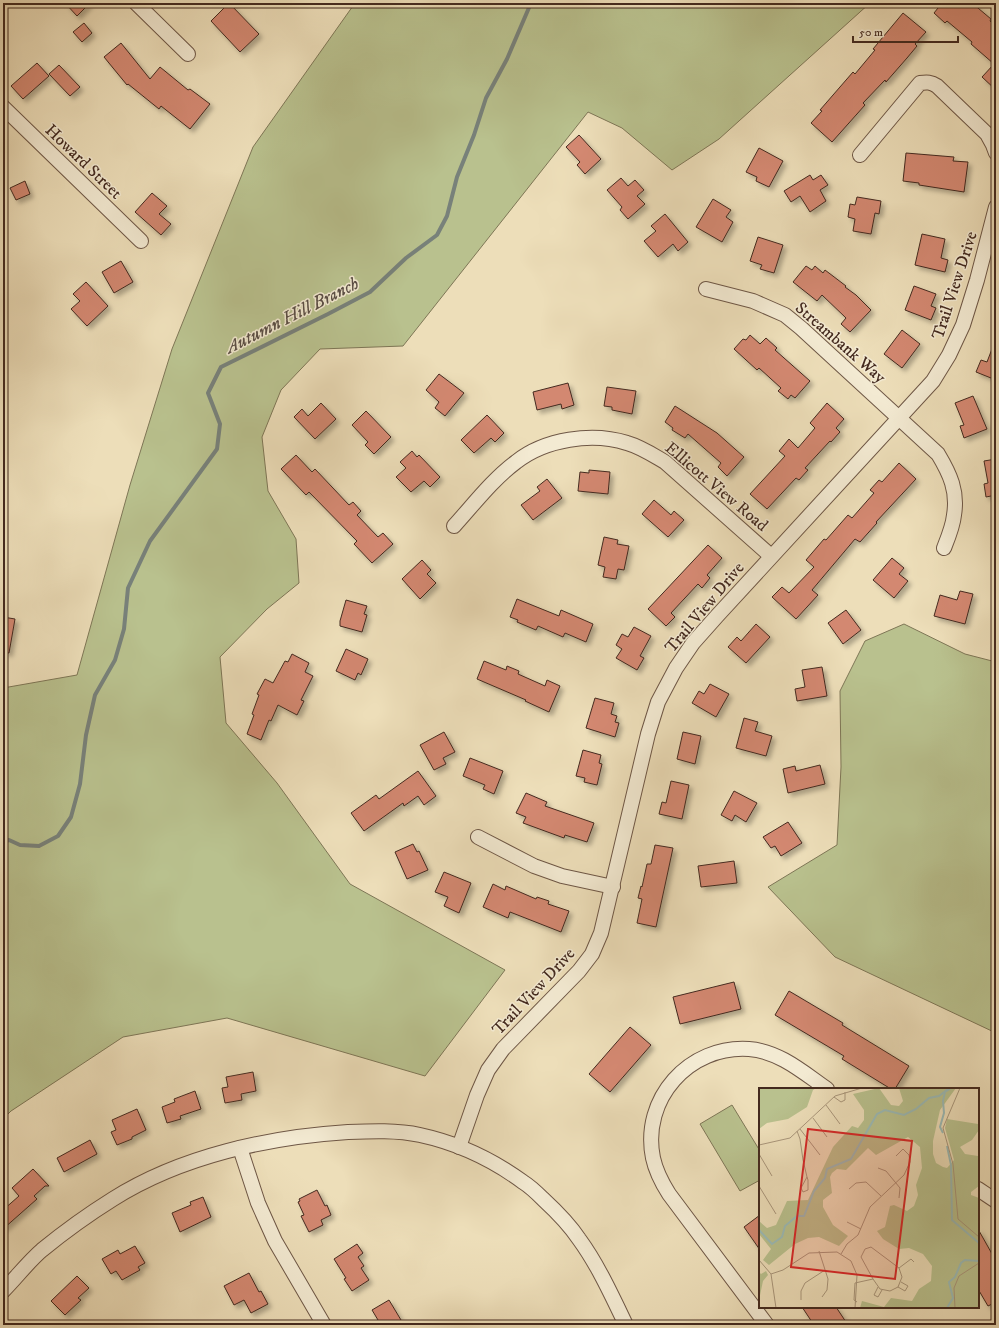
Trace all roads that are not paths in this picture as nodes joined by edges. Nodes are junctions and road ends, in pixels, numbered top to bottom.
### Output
1 (136, 3) edge
2 (188, 54) dead end
3 (3, 108) edge
4 (996, 153) edge
5 (860, 155) dead end
6 (996, 207) edge
7 (141, 241) dead end
8 (706, 289) dead end
9 (900, 418) junction
10 (454, 526) dead end
11 (944, 548) dead end
12 (771, 556) junction
13 (478, 837) dead end
14 (613, 887) junction
15 (826, 1088) edge
16 (459, 1147) junction
17 (240, 1148) junction
18 (979, 1190) edge
19 (996, 1201) edge
20 (3, 1291) edge
21 (319, 1323) edge
22 (626, 1325) edge
23 (767, 1325) edge

1 - 2 street
3 - 7 street, Howard Street
4 - 5 street
6 - 9 street, Trail View Drive
8 - 9 street, Streambank Way
9 - 11 street, Streambank Way
9 - 12 street, Trail View Drive
10 - 12 street, Ellicott View Road
12 - 14 street, Trail View Drive
13 - 14 street
14 - 16 street, Trail View Drive
15 - 23 street
16 - 17 street
16 - 22 street
17 - 20 street
17 - 21 street
18 - 19 street

